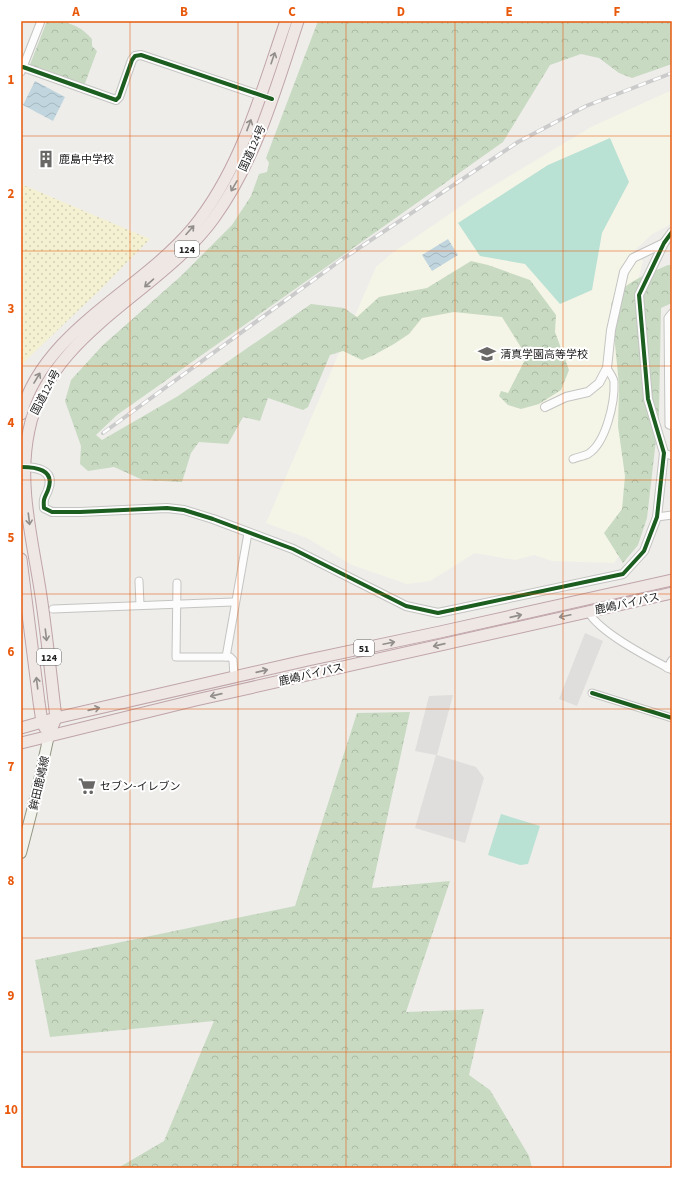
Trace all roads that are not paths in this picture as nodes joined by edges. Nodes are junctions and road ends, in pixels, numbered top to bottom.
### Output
1 (42, 21) edge
2 (286, 21) edge
3 (298, 21) edge
4 (22, 70) edge
5 (260, 95) junction
6 (272, 99) junction
7 (672, 232) edge
8 (664, 243) junction
9 (672, 313) edge
10 (670, 329) edge
11 (607, 368) junction
12 (670, 378) edge
13 (545, 407) dead end
14 (21, 414) edge
15 (672, 426) edge
16 (668, 454) edge
17 (573, 459) dead end
18 (22, 467) edge
19 (672, 515) edge
20 (658, 517) junction
21 (248, 533) junction
22 (21, 559) edge
23 (672, 580) edge
24 (139, 581) dead end
25 (177, 582) dead end
26 (672, 593) edge
27 (233, 602) dead end
28 (176, 603) junction
29 (140, 605) junction
30 (53, 609) dead end
31 (588, 611) junction
32 (226, 657) junction
33 (672, 660) edge
34 (670, 669) edge
35 (234, 677) junction
36 (592, 693) dead end
37 (56, 718) junction
38 (672, 718) edge
39 (42, 722) junction
40 (21, 728) edge
41 (49, 735) junction
42 (21, 743) edge
43 (21, 853) edge

1 - 4 street
5 -> 2 highway, 国道124号 / 124
3 - 6 highway, 国道124号 / 124
4 - 5 street
5 - 6 street
14 -> 5 highway, 国道124号 / 124
6 -> 18 highway, 国道124号 / 124
7 - 8 street
8 - 11 street
8 - 16 street
9 - 10 street
10 - 12 street
11 - 13 street
11 - 17 street
12 - 15 street
16 - 20 street
18 - 21 street
18 -> 37 highway, 国道124号 / 124
19 - 20 street
20 - 21 street
21 - 32 street
39 -> 22 highway, 124
35 -> 23 highway, 鹿嶋バイパス / 51
24 - 29 street
25 - 28 street
26 - 31 highway, 鹿嶋バイパス / 51
27 - 28 street
28 - 29 street
28 - 32 street
29 - 30 street
31 - 34 street
31 -> 41 highway, 鹿嶋バイパス / 51
32 - 35 street
33 - 34 street
37 -> 35 highway, 鹿嶋バイパス / 51
36 - 38 street
37 - 39 highway, 鹿嶋バイパス / 51
37 - 41 highway, 国道124号 / 124
39 - 40 highway, 鹿嶋バイパス / 51
39 - 41 highway, 124
41 - 42 highway, 鹿嶋バイパス / 51
41 - 43 main road, 鉾田鹿嶋線

